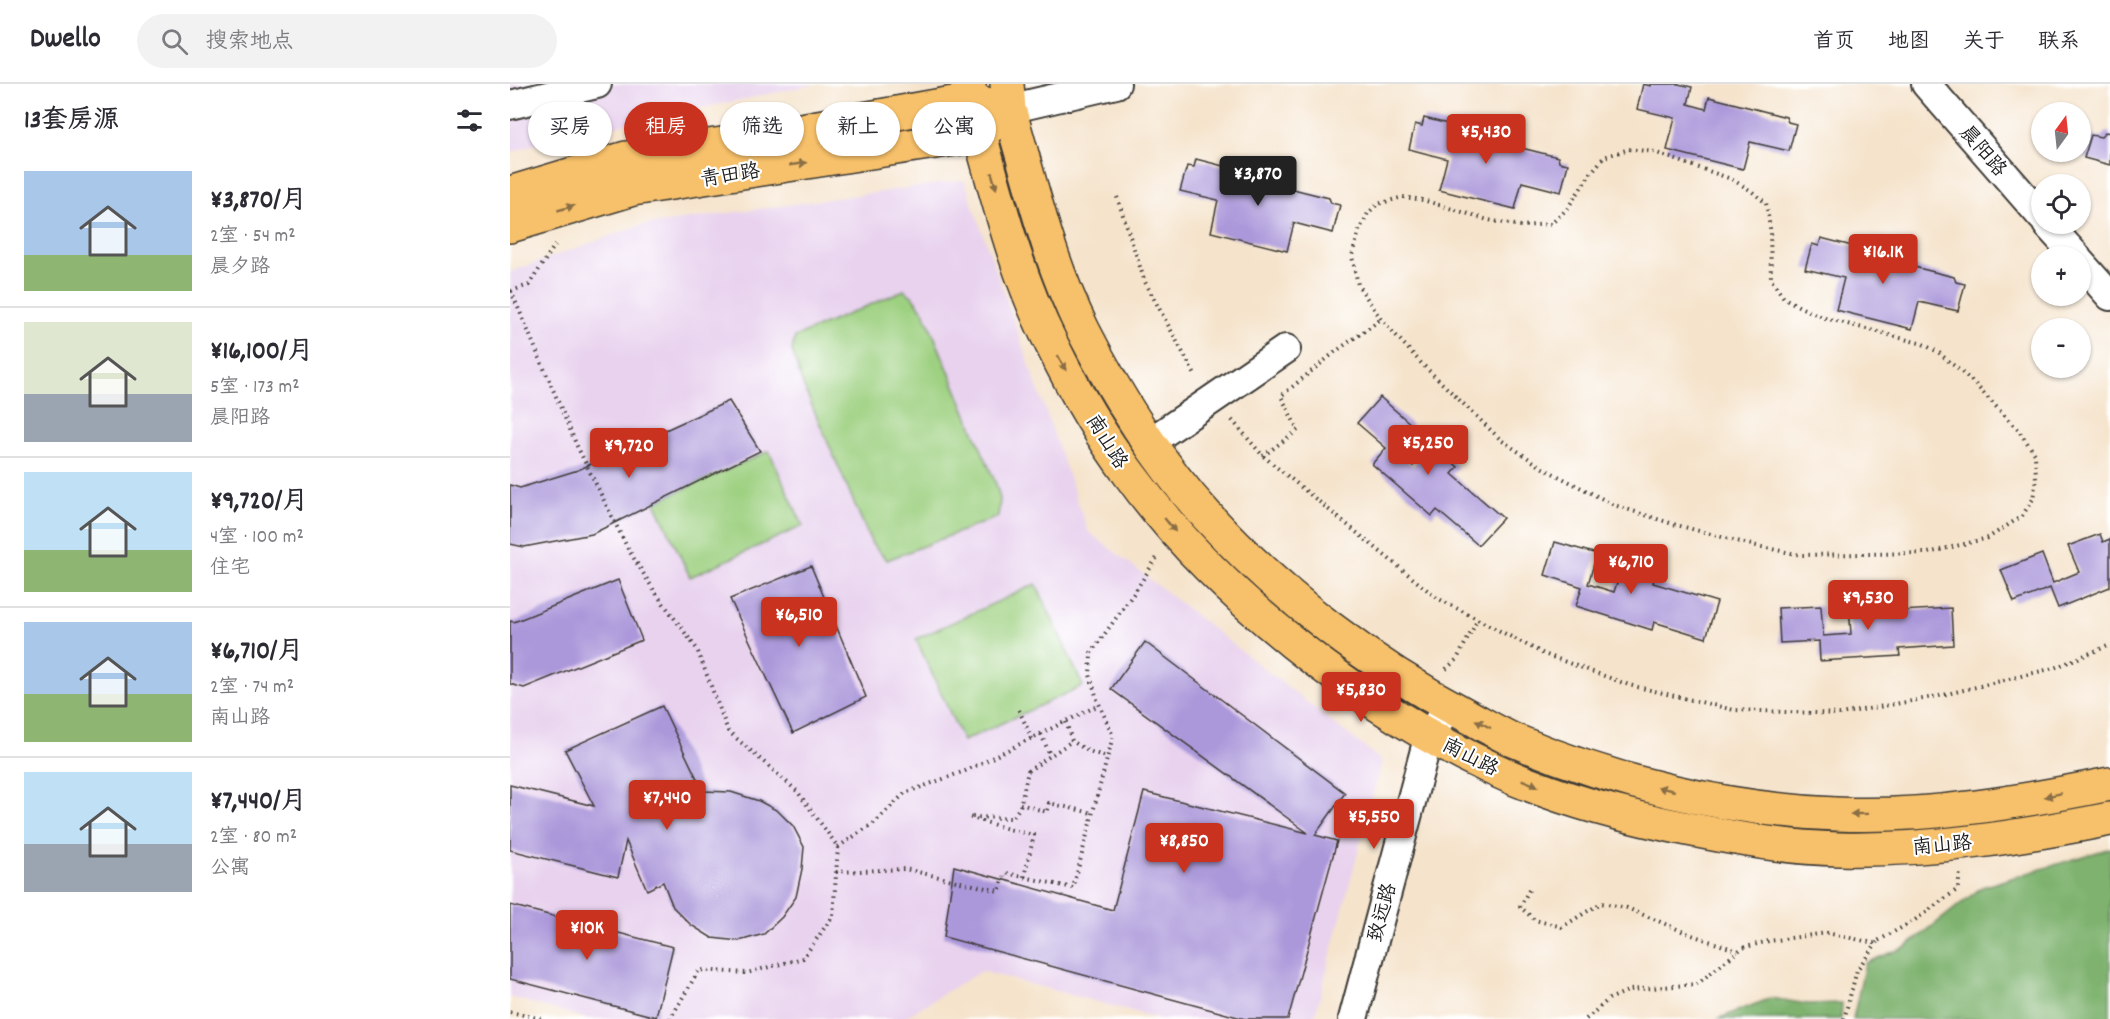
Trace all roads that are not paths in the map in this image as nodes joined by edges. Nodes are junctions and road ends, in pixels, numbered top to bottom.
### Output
1 (597, 84) edge
2 (1116, 84) edge
3 (1926, 84) edge
4 (548, 90) edge
5 (970, 92) edge
6 (1008, 96) edge
7 (510, 105) edge
8 (996, 113) edge
9 (912, 146) edge
10 (986, 156) edge
11 (510, 193) edge
12 (2031, 204) edge
13 (510, 226) edge
14 (2057, 234) edge
15 (2067, 246) edge
16 (2091, 274) edge
17 (2110, 296) edge
18 (1286, 348) dead end
19 (1150, 442) junction
20 (1449, 706) junction
21 (1429, 735) junction
22 (2110, 784) edge
23 (2110, 819) edge
24 (1353, 1019) edge

1 - 4 street
2 - 6 street
3 - 12 street, 晨阳路
4 - 7 street
5 - 6 main road, 青田路
5 - 11 main road, 青田路
6 - 8 main road
6 - 19 main road, 南山路
13 -> 9 main road, 青田路
10 -> 21 main road, 南山路
14 - 15 street
16 - 17 street
18 - 19 street
19 - 20 main road, 南山路
20 - 21 street, 致远路
22 -> 20 main road, 南山路
21 -> 23 main road, 南山路
21 - 24 street, 致远路

